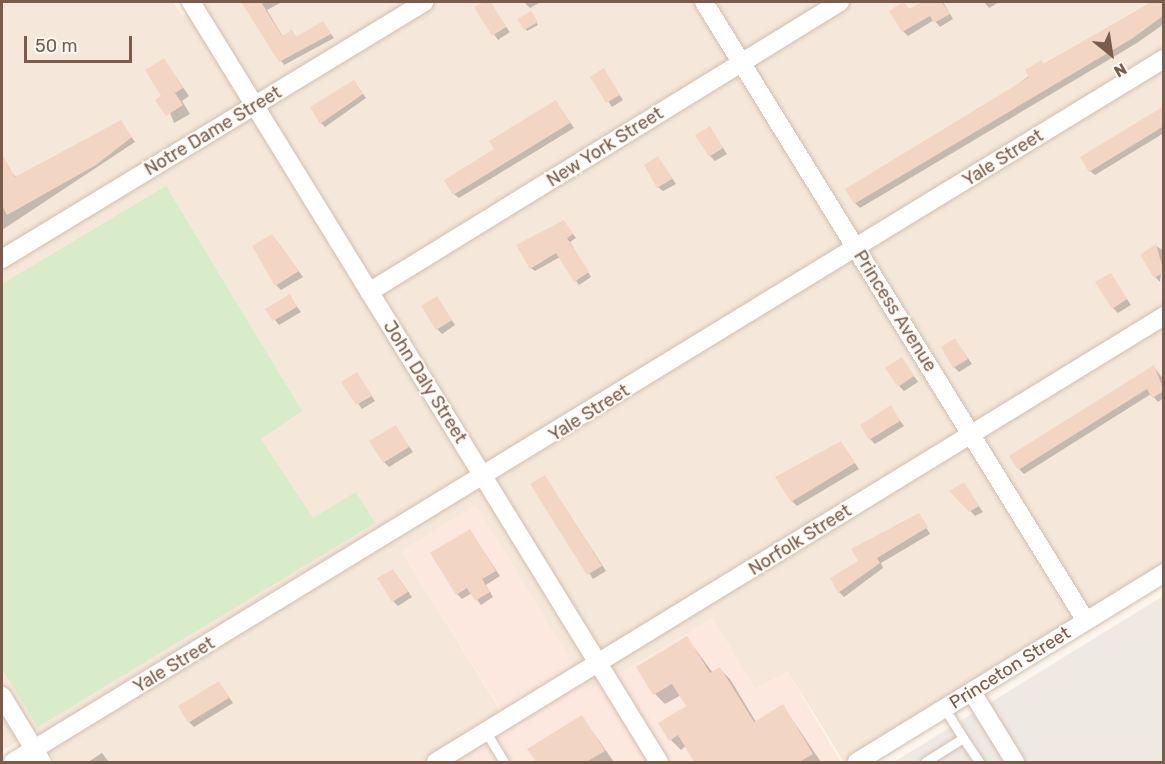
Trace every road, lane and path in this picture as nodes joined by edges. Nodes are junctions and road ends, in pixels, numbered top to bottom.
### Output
1 (190, 2) edge
2 (424, 2) edge
3 (704, 2) edge
4 (840, 2) edge
5 (1164, 58) edge
6 (742, 62) junction
7 (255, 106) junction
8 (856, 248) junction
9 (2, 259) edge
10 (369, 292) junction
11 (1164, 316) edge
12 (971, 434) junction
13 (484, 478) junction
14 (1164, 573) edge
15 (1086, 621) junction
16 (599, 664) junction
17 (972, 692) junction
18 (2, 696) edge
19 (945, 709) junction
20 (486, 732) junction
21 (963, 738) junction
22 (38, 756) edge
23 (13, 762) edge
24 (436, 762) edge
25 (504, 762) edge
26 (659, 762) edge
27 (857, 762) edge
28 (925, 762) edge
29 (980, 762) edge
30 (1015, 762) edge

1 - 7 street, John Daly Street
2 - 7 street, Notre Dame Street
3 - 6 street, Princess Avenue
4 - 6 street, New York Street
5 - 8 street, Yale Street
6 - 8 street, Princess Avenue
6 - 10 street, New York Street
7 - 9 street, Notre Dame Street
7 - 10 street, John Daly Street
8 - 12 street, Princess Avenue
8 - 13 street, Yale Street
10 - 13 street, John Daly Street
11 - 12 street, Norfolk Street
12 - 15 street, Princess Avenue
12 - 16 street, Norfolk Street
13 - 16 street, John Daly Street
13 - 22 street, Yale Street
14 - 15 street, Princeton Street
15 - 17 street, Princeton Street
16 - 20 street, Norfolk Street
16 - 26 street, John Daly Street
17 - 19 street, Princeton Street
17 - 30 street
18 - 22 street
19 - 21 lane
19 - 27 street, Princeton Street
20 - 24 street, Norfolk Street
20 - 25 lane
21 - 28 lane
21 - 29 lane
22 - 23 street, Yale Street

